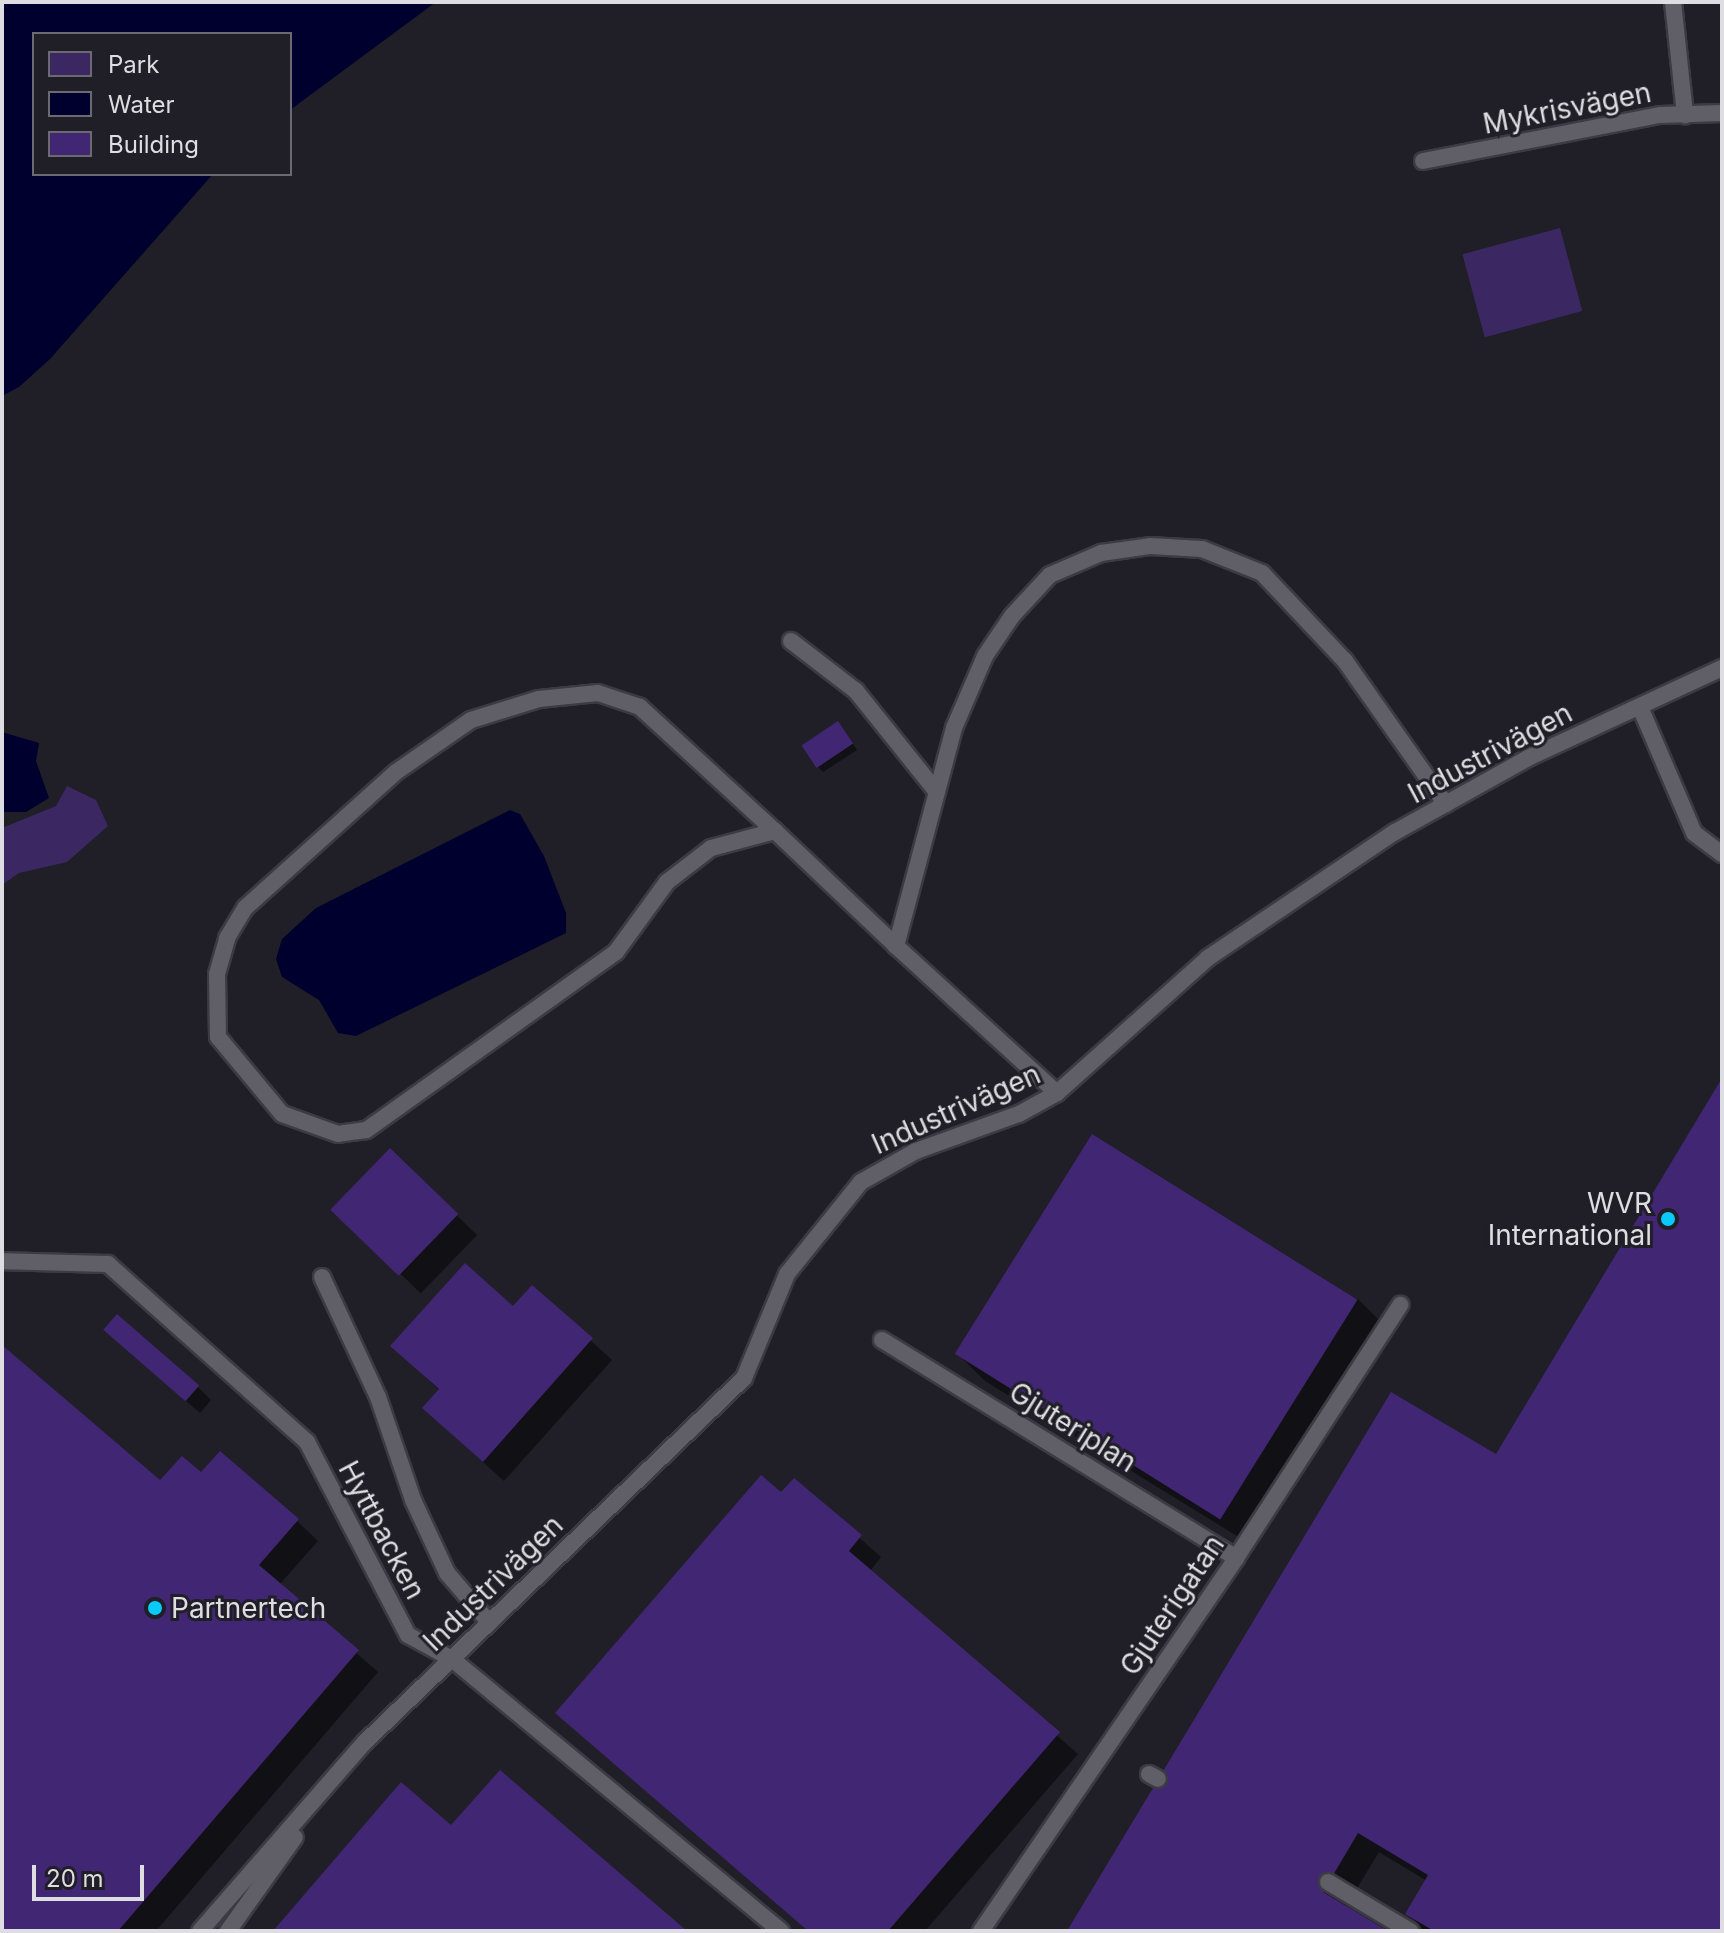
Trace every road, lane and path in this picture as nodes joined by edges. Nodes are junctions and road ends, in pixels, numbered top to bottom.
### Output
1 (1673, 2) edge
2 (1722, 113) edge
3 (1685, 115) junction
4 (1423, 161) dead end
5 (791, 641) dead end
6 (1720, 670) edge
7 (1640, 707) junction
8 (937, 792) junction
9 (1446, 804) junction
10 (775, 831) junction
11 (1722, 854) edge
12 (896, 946) junction
13 (1057, 1093) junction
14 (2, 1261) edge
15 (322, 1277) dead end
16 (1400, 1305) dead end
17 (882, 1340) dead end
18 (1236, 1558) junction
19 (489, 1622) junction
20 (452, 1659) junction
21 (349, 1761) junction
22 (1328, 1882) dead end
23 (200, 1931) edge
24 (228, 1931) edge
25 (781, 1931) edge
26 (981, 1931) edge
27 (1410, 1931) edge

1 - 3 lane
2 - 3 lane, Mykrisvägen
3 - 4 lane, Mykrisvägen
5 - 8 lane
6 - 7 lane, Industrivägen
7 - 9 lane, Industrivägen
7 - 11 lane
8 - 9 lane
8 - 12 lane
9 - 13 lane, Industrivägen
10 - 10 lane
10 - 12 lane
12 - 13 lane
13 - 19 lane, Industrivägen
14 - 20 lane, Hyttbacken
15 - 19 lane
16 - 18 lane, Gjuterigatan
17 - 18 lane, Gjuteriplan
18 - 26 lane, Gjuterigatan
19 - 20 lane, Industrivägen
20 - 21 lane, Industrivägen
20 - 25 lane, Hyttbacken
21 - 23 lane, Industrivägen
21 - 24 lane
22 - 27 lane

